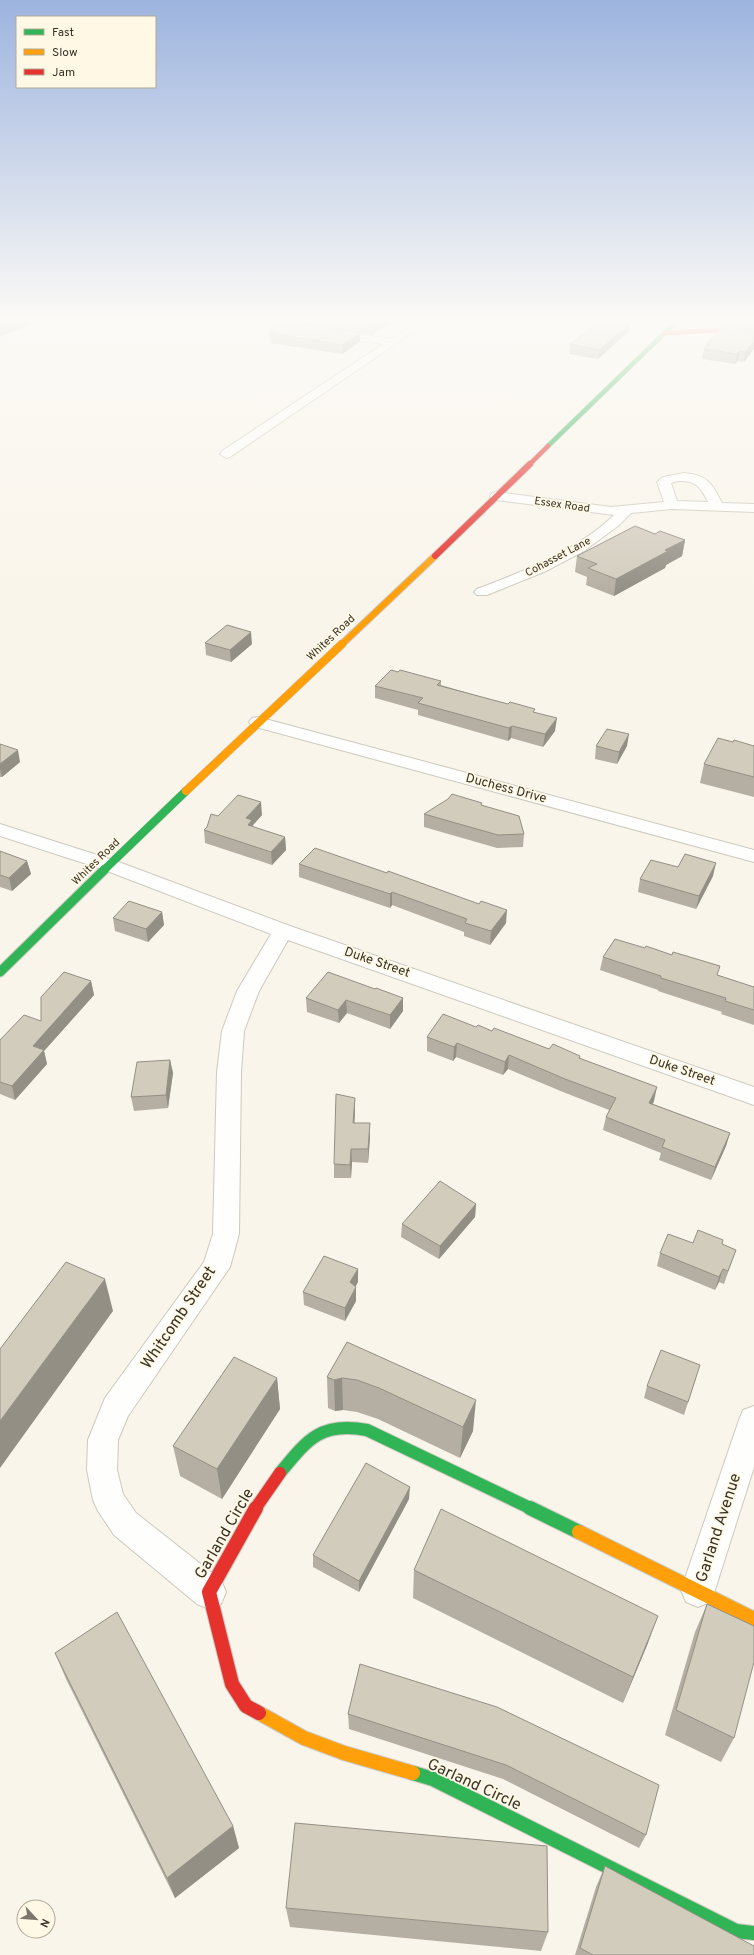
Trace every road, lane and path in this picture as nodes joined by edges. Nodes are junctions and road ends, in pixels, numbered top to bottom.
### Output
1 (288, 412) edge
2 (583, 412) edge
3 (226, 454) dead end
4 (510, 483) junction
5 (497, 496) junction
6 (672, 505) junction
7 (716, 505) junction
8 (754, 508) edge
9 (626, 510) junction
10 (482, 592) dead end
11 (258, 722) junction
12 (0, 830) edge
13 (754, 856) edge
14 (109, 865) junction
15 (284, 931) junction
16 (0, 972) edge
17 (754, 1096) edge
18 (754, 1420) edge
19 (698, 1590) junction
20 (209, 1592) junction
21 (754, 1619) edge
22 (754, 1933) edge

1 - 3 street
2 - 4 street, Whites Road
4 - 5 street, Whites Road
4 - 9 street, Essex Road
5 - 9 street, Essex Road
5 - 11 street, Whites Road
6 - 7 street, Essex Road
6 - 7 street
6 - 9 street, Essex Road
7 - 8 street, Essex Road
9 - 10 street, Cohasset Lane
11 - 13 street, Duchess Drive
11 - 14 street, Whites Road
12 - 14 street, Duke Street
14 - 15 street, Duke Street
14 - 16 street, Whites Road
15 - 17 street, Duke Street
15 - 20 street, Whitcomb Street
18 - 19 street, Garland Avenue
19 - 20 street, Garland Circle
19 - 21 street, Garland Circle
20 - 22 street, Garland Circle

